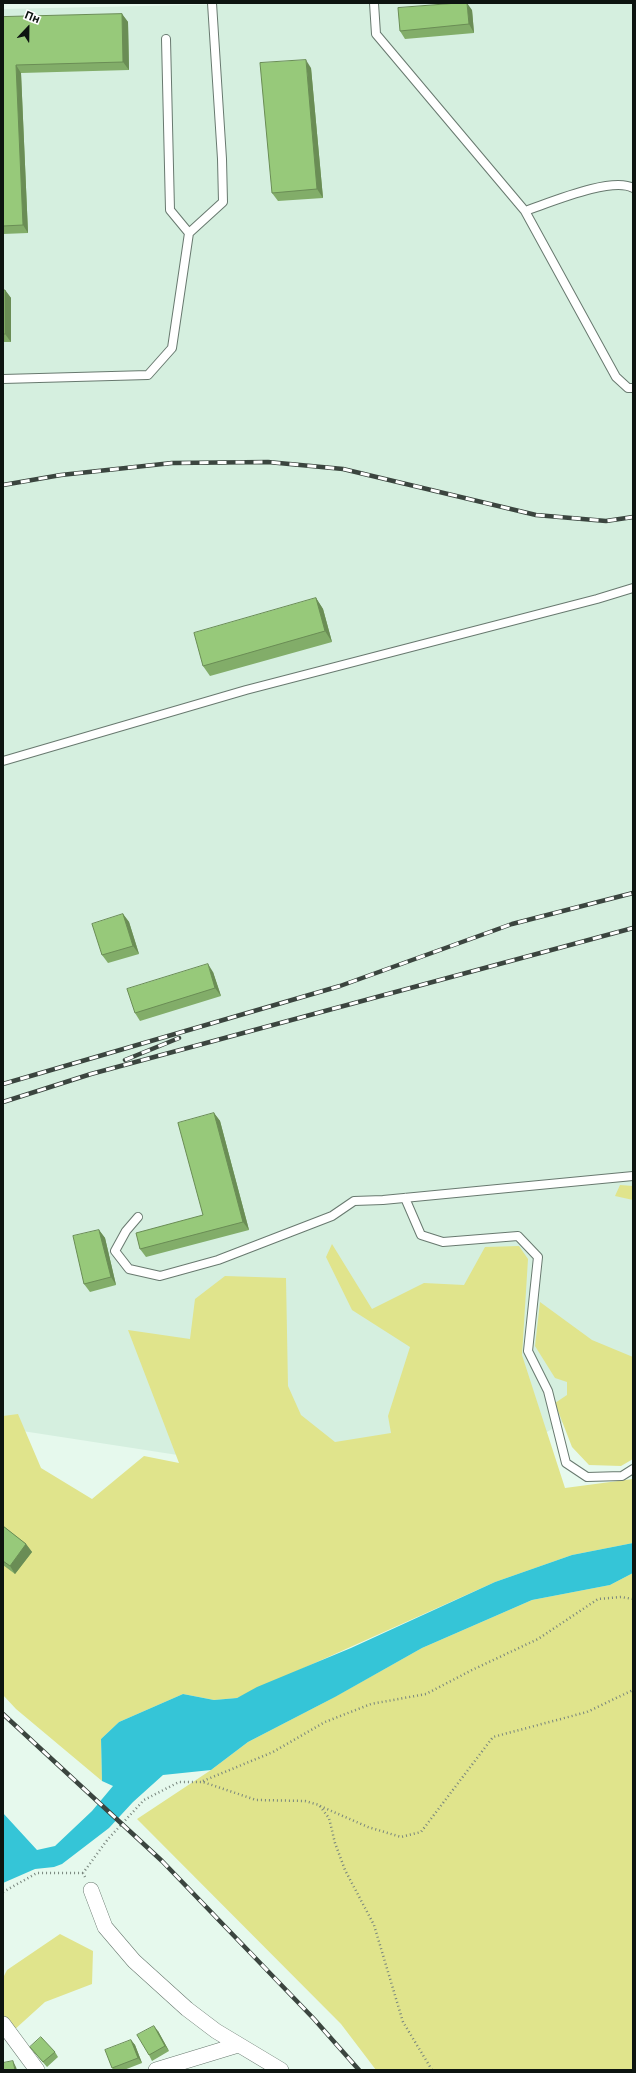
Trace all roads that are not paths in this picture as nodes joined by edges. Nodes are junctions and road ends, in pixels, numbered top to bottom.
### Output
1 (212, 3) edge
2 (374, 3) edge
3 (166, 39) dead end
4 (633, 188) edge
5 (525, 211) junction
6 (189, 233) junction
7 (3, 379) edge
8 (633, 388) edge
9 (633, 588) edge
10 (3, 761) edge
11 (633, 1176) edge
12 (405, 1198) junction
13 (138, 1217) dead end
14 (633, 1469) edge
15 (91, 1890) road end
16 (3, 2024) edge
17 (238, 2045) junction
18 (37, 2070) edge
19 (156, 2070) edge
20 (281, 2070) edge

1 - 6 lane
2 - 5 lane
3 - 6 lane
4 - 5 lane
5 - 8 lane
6 - 7 lane
9 - 10 lane
11 - 12 lane
12 - 13 lane
12 - 14 lane
15 - 17 street
16 - 18 street
17 - 19 street
17 - 20 street

